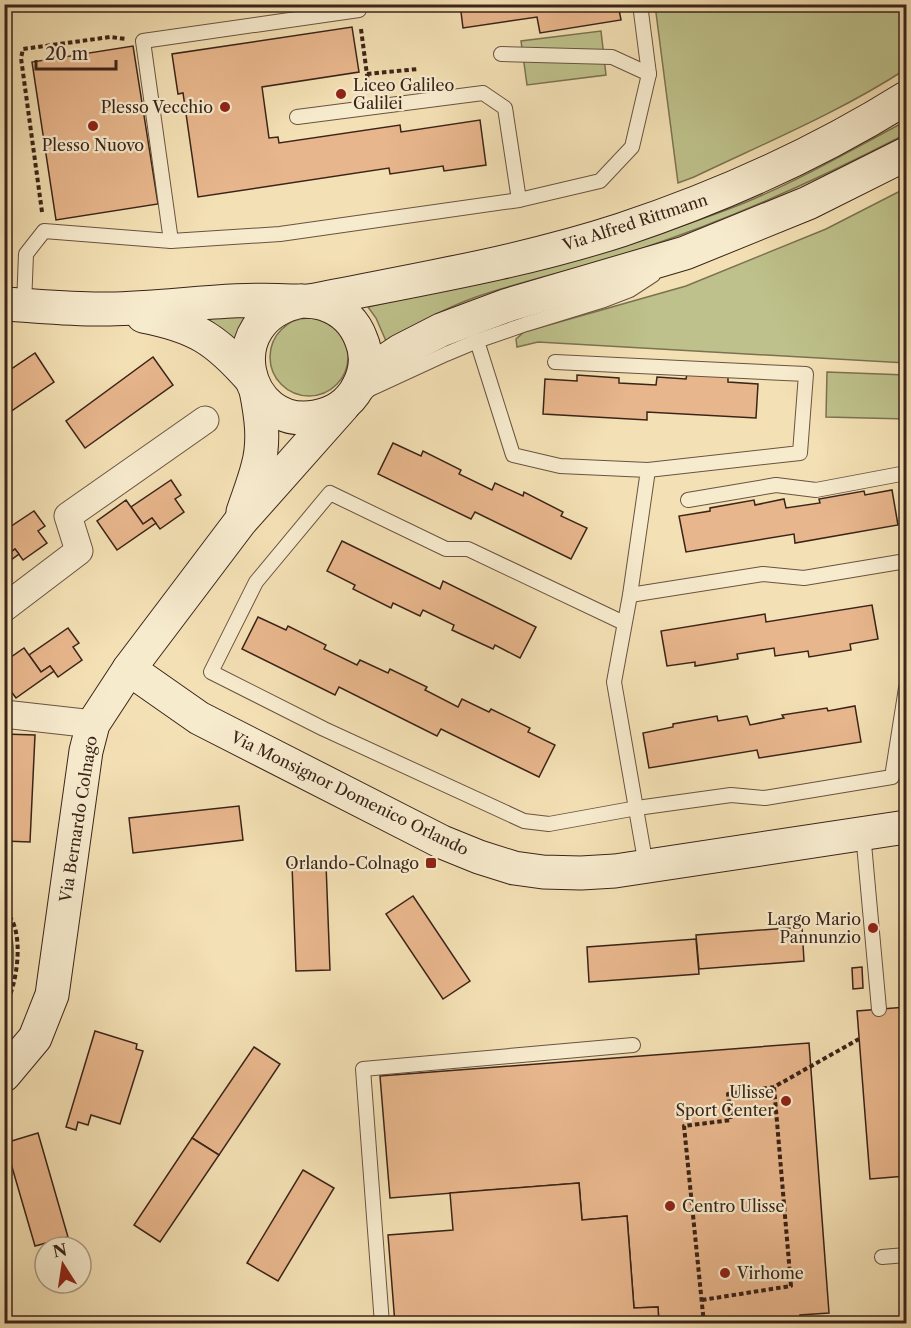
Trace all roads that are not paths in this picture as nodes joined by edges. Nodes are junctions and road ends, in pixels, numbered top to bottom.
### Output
1 (640, 4) edge
2 (359, 10) road end
3 (501, 54) dead end
4 (649, 74) junction
5 (906, 98) edge
6 (297, 117) dead end
7 (906, 154) edge
8 (519, 200) junction
9 (171, 241) junction
10 (684, 253) junction
11 (306, 301) junction
12 (14, 305) edge
13 (108, 309) junction
14 (477, 341) junction
15 (555, 362) dead end
16 (254, 384) junction
17 (351, 396) junction
18 (205, 420) dead end
19 (648, 470) junction
20 (906, 473) edge
21 (688, 500) dead end
22 (240, 522) junction
23 (906, 561) edge
24 (630, 595) junction
25 (4, 608) edge
26 (624, 623) junction
27 (129, 669) junction
28 (906, 688) edge
29 (4, 714) edge
30 (93, 724) junction
31 (637, 808) junction
32 (906, 827) edge
33 (863, 833) junction
34 (646, 866) junction
35 (879, 1009) dead end
36 (633, 1045) dead end
37 (4, 1076) edge
38 (906, 1255) edge
39 (882, 1257) dead end
40 (382, 1323) edge

1 - 4 lane
2 - 9 lane
3 - 4 lane
4 - 8 lane
5 - 11 main road, Via Alfred Rittmann
6 - 8 lane
7 - 10 main road
8 - 9 lane
9 - 12 lane
10 - 14 lane
10 - 17 main road
11 - 13 main road
11 - 16 main road
11 - 17 main road
12 - 13 main road
13 - 16 main road
14 - 17 lane
14 - 19 lane
15 - 19 lane
16 - 17 main road
16 - 22 main road
17 - 22 main road
18 - 25 street
19 - 24 lane
20 - 21 lane
22 - 27 main road, Via Bernardo Colnago
23 - 24 lane
24 - 26 lane
26 - 31 lane
26 - 31 lane
27 - 30 main road, Via Bernardo Colnago
27 - 34 main road, Via Monsignor Domenico Orlando
28 - 31 lane
29 - 30 street
30 - 37 main road, Via Bernardo Colnago
31 - 34 lane
32 - 33 main road, Via Monsignor Domenico Orlando
33 - 34 main road, Via Monsignor Domenico Orlando
33 - 35 lane
36 - 40 lane
38 - 39 lane

